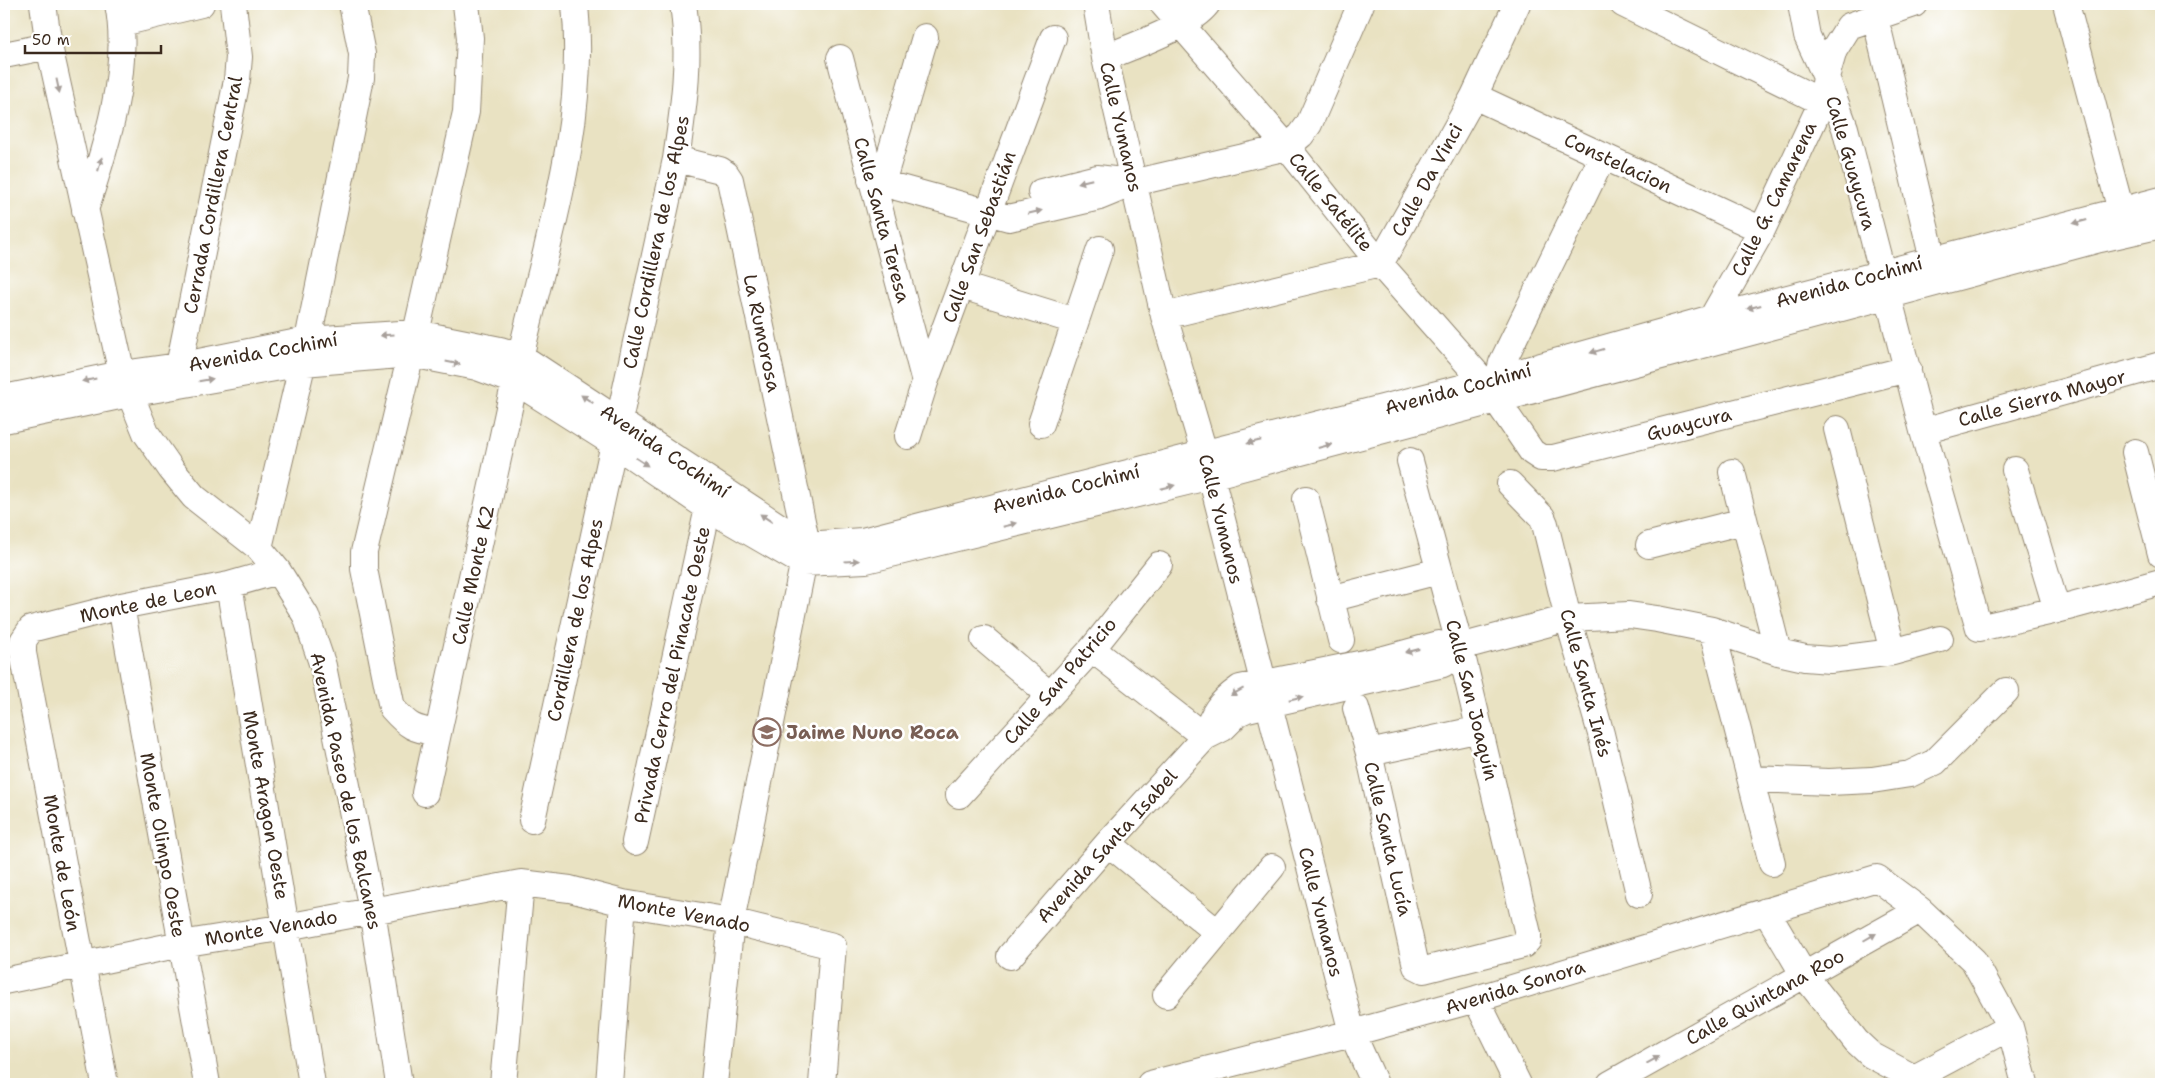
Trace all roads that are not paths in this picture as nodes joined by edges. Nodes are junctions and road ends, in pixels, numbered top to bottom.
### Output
1 (43, 4) edge
2 (201, 4) edge
3 (233, 4) edge
4 (352, 4) edge
5 (466, 4) edge
6 (575, 4) edge
7 (683, 4) edge
8 (1096, 4) edge
9 (1163, 4) edge
10 (1208, 4) edge
11 (1361, 4) edge
12 (1517, 4) edge
13 (1623, 4) edge
14 (1801, 4) edge
15 (1914, 4) edge
16 (2066, 4) edge
17 (120, 13) edge
18 (1180, 24) junction
19 (1879, 33) dead end
20 (925, 37) dead end
21 (1053, 38) dead end
22 (49, 46) junction
23 (4, 55) edge
24 (840, 58) dead end
25 (1105, 58) junction
26 (1826, 77) junction
27 (1474, 96) junction
28 (1822, 102) junction
29 (1287, 147) junction
30 (1603, 156) junction
31 (676, 159) junction
32 (876, 181) junction
33 (1133, 182) junction
34 (2161, 200) edge
35 (85, 210) junction
36 (2121, 211) junction
37 (988, 212) junction
38 (2161, 225) edge
39 (1762, 230) junction
40 (1100, 249) dead end
41 (1933, 260) junction
42 (1380, 264) junction
43 (1884, 285) junction
44 (962, 286) junction
45 (1164, 316) junction
46 (1712, 318) junction
47 (1075, 321) junction
48 (414, 344) junction
49 (306, 352) junction
50 (2161, 365) edge
51 (518, 369) junction
52 (1908, 370) junction
53 (178, 375) junction
54 (925, 382) junction
55 (126, 384) junction
56 (1493, 387) junction
57 (4, 398) edge
58 (4, 420) edge
59 (1041, 424) dead end
60 (1837, 429) dead end
61 (616, 431) junction
62 (1923, 431) junction
63 (908, 436) dead end
64 (2135, 452) dead end
65 (1410, 461) dead end
66 (1208, 465) junction
67 (2015, 470) dead end
68 (1732, 472) dead end
69 (1510, 484) dead end
70 (1306, 499) dead end
71 (708, 508) junction
72 (1744, 521) junction
73 (1649, 545) dead end
74 (259, 548) junction
75 (805, 554) junction
76 (2161, 554) edge
77 (1159, 565) dead end
78 (278, 571) junction
79 (1438, 571) junction
80 (2161, 582) edge
81 (229, 585) junction
82 (1330, 599) junction
83 (121, 606) junction
84 (2057, 610) junction
85 (1568, 618) junction
86 (1712, 630) junction
87 (984, 639) dead end
88 (1940, 639) dead end
89 (1341, 640) dead end
90 (23, 641) joint
91 (1460, 647) junction
92 (1092, 649) junction
93 (1778, 652) junction
94 (1893, 652) junction
95 (2006, 691) dead end
96 (1265, 694) junction
97 (1050, 695) junction
98 (1356, 708) dead end
99 (1480, 729) junction
100 (438, 733) junction
101 (1205, 737) junction
102 (1368, 753) junction
103 (1750, 778) junction
104 (425, 793) dead end
105 (959, 795) dead end
106 (532, 820) dead end
107 (636, 842) dead end
108 (1108, 843) junction
109 (1772, 862) dead end
110 (1272, 867) dead end
111 (521, 883) junction
112 (1639, 894) dead end
113 (623, 903) junction
114 (372, 910) junction
115 (1920, 910) junction
116 (1766, 911) junction
117 (731, 920) junction
118 (286, 928) junction
119 (1217, 932) junction
120 (181, 944) junction
121 (1010, 956) dead end
122 (81, 964) junction
123 (1420, 969) joint
124 (1804, 975) junction
125 (4, 981) edge
126 (1166, 995) dead end
127 (1476, 999) junction
128 (2010, 1027) junction
129 (1352, 1034) junction
130 (1908, 1081) edge
131 (105, 1084) edge
132 (207, 1084) edge
133 (312, 1084) edge
134 (399, 1084) edge
135 (503, 1084) edge
136 (609, 1084) edge
137 (714, 1084) edge
138 (822, 1084) edge
139 (1150, 1084) edge
140 (1376, 1084) edge
141 (1518, 1084) edge
142 (1610, 1084) edge
143 (2025, 1084) edge

1 - 22 street, Avenida Paseo de los Balcanes
2 - 17 street
3 - 53 street, Cerrada Cordillera Central
4 - 49 street
5 - 48 street
6 - 51 street, Calle Monte K2
7 - 31 street, Calle Cordillera de los Alpes
8 - 25 street, Calle Yumanos
9 - 18 street, Calle Satélite
10 - 18 street
11 - 29 street
12 - 27 street, Calle Da Vinci
13 - 28 street
14 - 26 street, Calle Guaycura
15 - 26 street, Calle G. Camarena
16 - 36 street
35 -> 17 street
18 - 25 street
18 - 29 street, Calle Satélite
19 - 41 street
20 - 32 street
21 - 37 street, Calle San Sebastián
22 - 23 street
22 -> 35 street, Avenida Paseo de los Balcanes
24 - 32 street, Calle Santa Teresa
25 - 33 street, Calle Yumanos
26 - 28 street, Calle G. Camarena
26 - 43 street, Calle Guaycura
27 - 30 street, Constelacion
27 - 42 street, Calle Da Vinci
28 - 39 street, Calle G. Camarena
29 - 33 street
29 - 42 street, Calle Satélite
30 - 39 street, Constelacion
30 - 56 street
31 - 61 street, Calle Cordillera de los Alpes
31 - 75 street, La Rumorosa
32 - 37 street
32 - 54 street, Calle Santa Teresa
33 - 37 street
33 - 45 street, Calle Yumanos
34 - 36 street, Avenida Cochimí
35 - 55 street, Avenida Paseo de los Balcanes
36 -> 41 street, Avenida Cochimí
37 - 44 street, Calle San Sebastián
38 - 43 street, Avenida Cochimí
39 - 46 street, Calle G. Camarena
40 - 47 street
41 - 43 street, Avenida Cochimí
42 - 45 street
42 - 56 street, Calle Satélite
43 -> 46 street, Avenida Cochimí
43 - 52 street, Calle Guaycura
43 - 56 street, Avenida Cochimí
44 - 47 street
44 - 54 street, Calle San Sebastián
45 - 66 street, Calle Yumanos
46 -> 56 street, Avenida Cochimí
47 - 59 street
48 - 49 street, Avenida Cochimí
48 - 51 street, Avenida Cochimí
48 - 100 street
49 - 53 street, Avenida Cochimí
49 - 74 street
50 - 62 street, Calle Sierra Mayor
51 - 61 street, Avenida Cochimí
51 - 100 street, Calle Monte K2
52 - 56 street, Guaycura
52 - 62 street
53 - 55 street, Avenida Cochimí
54 - 63 street, Calle San Sebastián
55 -> 57 street, Avenida Cochimí
55 - 58 street, Avenida Cochimí
55 - 74 street, Avenida Paseo de los Balcanes
56 - 66 street, Avenida Cochimí
60 - 94 street
61 -> 71 street, Avenida Cochimí
75 -> 61 street, Avenida Cochimí
61 - 106 street, Cordillera de los Alpes
62 - 84 street
64 - 76 street
65 - 79 street, Calle San Joaquín
66 - 75 street, Avenida Cochimí
66 - 96 street, Calle Yumanos
67 - 84 street
68 - 72 street
69 - 85 street, Calle Santa Inés
70 - 82 street
71 - 75 street, Avenida Cochimí
71 - 107 street, Privada Cerro del Pinacate Oeste
72 - 73 street
72 - 93 street
74 - 78 street, Avenida Paseo de los Balcanes
75 - 117 street
77 - 92 street, Calle San Patricio
78 - 81 street, Monte de Leon
78 - 114 street, Avenida Paseo de los Balcanes
79 - 82 street
79 - 91 street, Calle San Joaquín
80 - 84 street
81 - 83 street, Monte de Leon
81 - 118 street, Monte Aragon Oeste
82 - 89 street
83 - 90 street, Monte de Leon
83 - 120 street, Monte Olimpo Oeste
85 - 86 street, Avenida Santa Isabel
85 - 91 street, Avenida Santa Isabel
85 - 112 street, Calle Santa Inés
86 - 93 street, Avenida Santa Isabel
86 - 103 street
87 - 97 street
88 - 94 street, Avenida Santa Isabel
90 - 122 street, Monte de León
91 - 96 street, Avenida Santa Isabel
91 - 99 street, Calle San Joaquín
92 - 97 street, Calle San Patricio
92 - 101 street
93 - 94 street, Avenida Santa Isabel
95 - 103 street
96 - 101 street, Avenida Santa Isabel
96 - 129 street, Calle Yumanos
97 - 105 street, Calle San Patricio
98 - 102 street, Calle Santa Lucía
99 - 102 street
99 - 123 street, Calle San Joaquín
100 - 104 street, Calle Monte K2
101 - 108 street, Avenida Santa Isabel
102 - 123 street, Calle Santa Lucía
103 - 109 street
108 - 119 street
108 - 121 street, Avenida Santa Isabel
110 - 119 street
111 - 113 street, Monte Venado
111 - 114 street, Monte Venado
111 - 135 street
113 - 117 street, Monte Venado
113 - 136 street
114 - 118 street, Monte Venado
114 - 134 street, Avenida Paseo de los Balcanes
115 - 116 street, Avenida Sonora
124 -> 115 street, Calle Quintana Roo
115 - 128 street
116 - 124 street
116 - 127 street, Avenida Sonora
117 - 137 street
117 - 138 street, Monte Venado
118 - 120 street, Monte Venado
118 - 133 street, Monte Aragon Oeste
119 - 126 street
120 - 122 street, Monte Venado
120 - 132 street, Monte Olimpo Oeste
122 - 125 street, Monte Venado
122 - 131 street, Monte de León
124 - 130 street
142 -> 124 street, Calle Quintana Roo
127 - 129 street, Avenida Sonora
127 - 141 street
128 - 130 street
128 - 143 street
129 - 139 street, Avenida Sonora
129 - 140 street, Calle Yumanos

